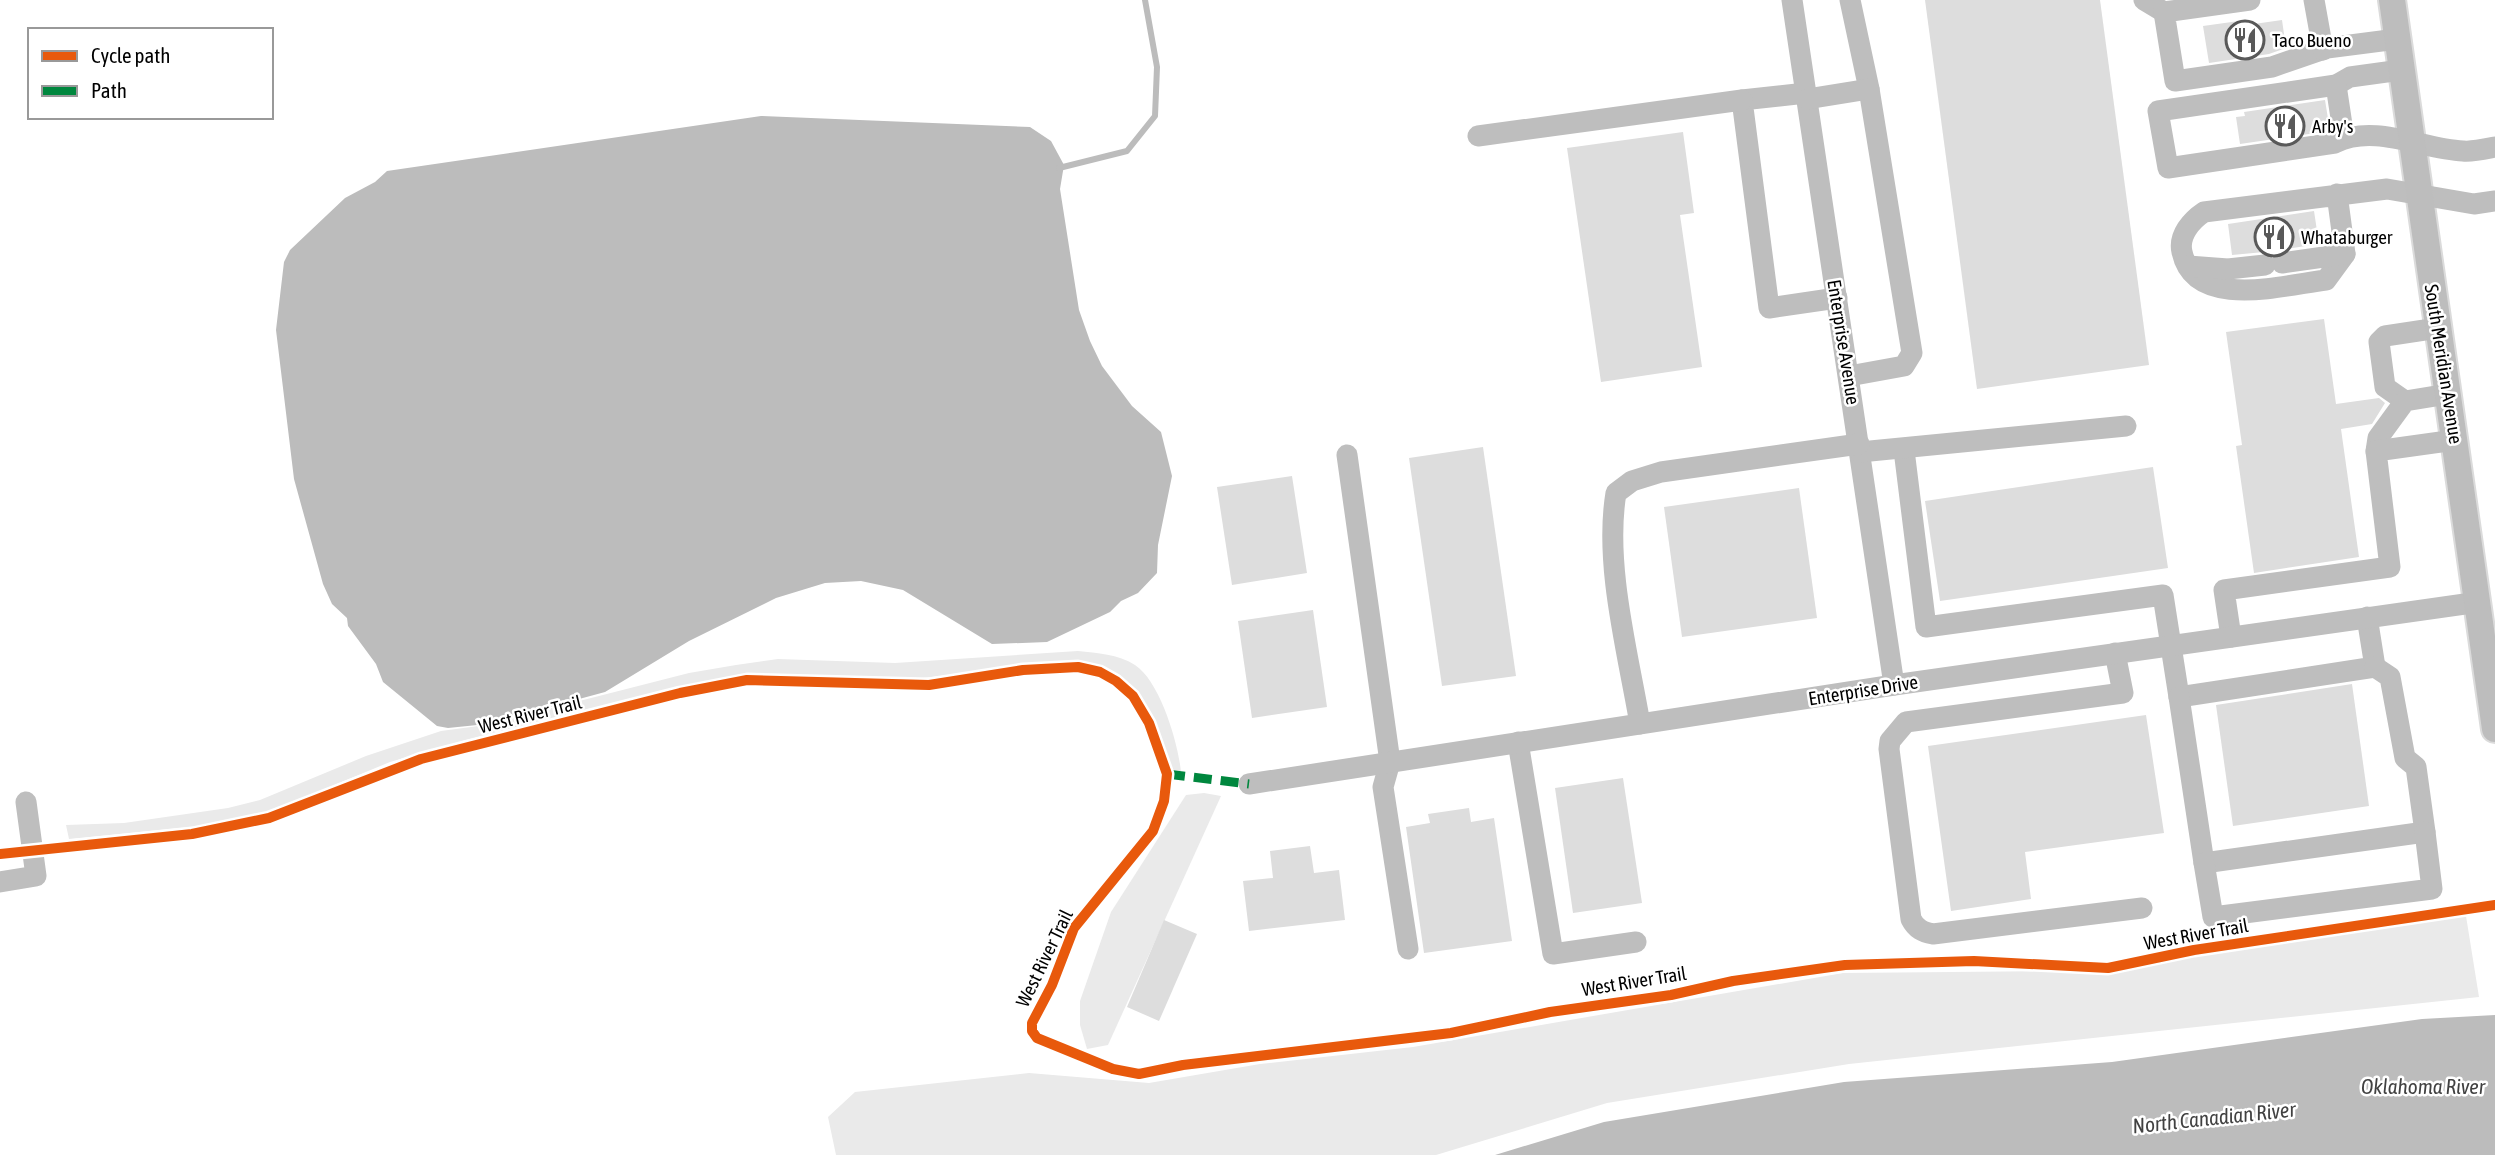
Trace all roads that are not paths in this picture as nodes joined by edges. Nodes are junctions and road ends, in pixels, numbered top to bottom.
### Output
1 (1792, 0) edge
2 (1850, 0) edge
3 (2144, 0) edge
4 (2250, 0) edge
5 (2314, 0) edge
6 (2392, 0) edge
7 (2164, 12) junction
8 (2397, 39) junction
9 (2323, 50) junction
10 (2401, 70) junction
11 (2336, 85) junction
12 (1869, 89) junction
13 (1806, 96) junction
14 (1742, 100) junction
15 (1478, 136) dead end
16 (2344, 138) junction
17 (2410, 142) junction
18 (2495, 148) edge
19 (2337, 194) junction
20 (2417, 195) junction
21 (2495, 201) edge
22 (2345, 254) junction
23 (2188, 266) junction
24 (1837, 298) junction
25 (2438, 328) junction
26 (1849, 376) junction
27 (2448, 394) junction
28 (2405, 401) junction
29 (2126, 426) dead end
30 (2455, 440) junction
31 (1860, 448) junction
32 (1904, 450) junction
33 (2376, 452) junction
34 (1347, 456) dead end
35 (2479, 602) junction
36 (2367, 617) junction
37 (2231, 637) junction
38 (2171, 645) junction
39 (2115, 653) junction
40 (2375, 667) junction
41 (1898, 684) junction
42 (2179, 697) junction
43 (1906, 722) junction
44 (1640, 724) junction
45 (2495, 729) edge
46 (1518, 743) junction
47 (1390, 762) junction
48 (1249, 784) dead end
49 (26, 802) dead end
50 (2425, 832) junction
51 (2204, 863) junction
52 (0, 882) edge
53 (2142, 908) dead end
54 (1636, 942) dead end
55 (1408, 950) dead end

1 - 13 street, Enterprise Avenue
2 - 12 street
3 - 7 street
4 - 7 street
5 - 9 street
6 - 8 main road, South Meridian Avenue
7 - 9 street
8 - 9 street
8 - 10 main road, South Meridian Avenue
10 - 11 street
10 - 17 main road, South Meridian Avenue
11 - 16 street
11 - 16 street
12 - 13 street
12 - 26 street
13 - 14 street
13 - 24 street, Enterprise Avenue
14 - 15 street
14 - 24 street
16 - 17 street
17 - 18 street
17 - 20 main road, South Meridian Avenue
19 - 20 street
19 - 22 street
19 - 23 street
20 - 21 street
20 - 25 main road, South Meridian Avenue
22 - 23 street
22 - 23 street
24 - 26 street, Enterprise Avenue
25 - 27 main road, South Meridian Avenue
25 - 28 street
26 - 31 street, Enterprise Avenue
27 - 28 street
27 - 30 main road, South Meridian Avenue
28 - 33 street
29 - 32 street
30 - 33 street
30 - 35 main road, South Meridian Avenue
31 - 32 street
31 - 41 street, Enterprise Avenue
31 - 44 street
32 - 38 street
33 - 37 street
34 - 47 street
35 - 36 street, Enterprise Drive
35 - 45 main road, South Meridian Avenue
36 - 37 street, Enterprise Drive
36 - 40 street
37 - 38 street, Enterprise Drive
38 - 39 street, Enterprise Drive
38 - 42 street
39 - 41 street, Enterprise Drive
39 - 43 street
40 - 42 street
40 - 50 street
41 - 43 street, Enterprise Avenue
41 - 44 street, Enterprise Drive
42 - 51 street
43 - 53 street
44 - 46 street, Enterprise Drive
46 - 47 street, Enterprise Drive
46 - 54 street
47 - 48 street, Enterprise Drive
47 - 55 street
49 - 52 street
50 - 51 street
50 - 51 street

